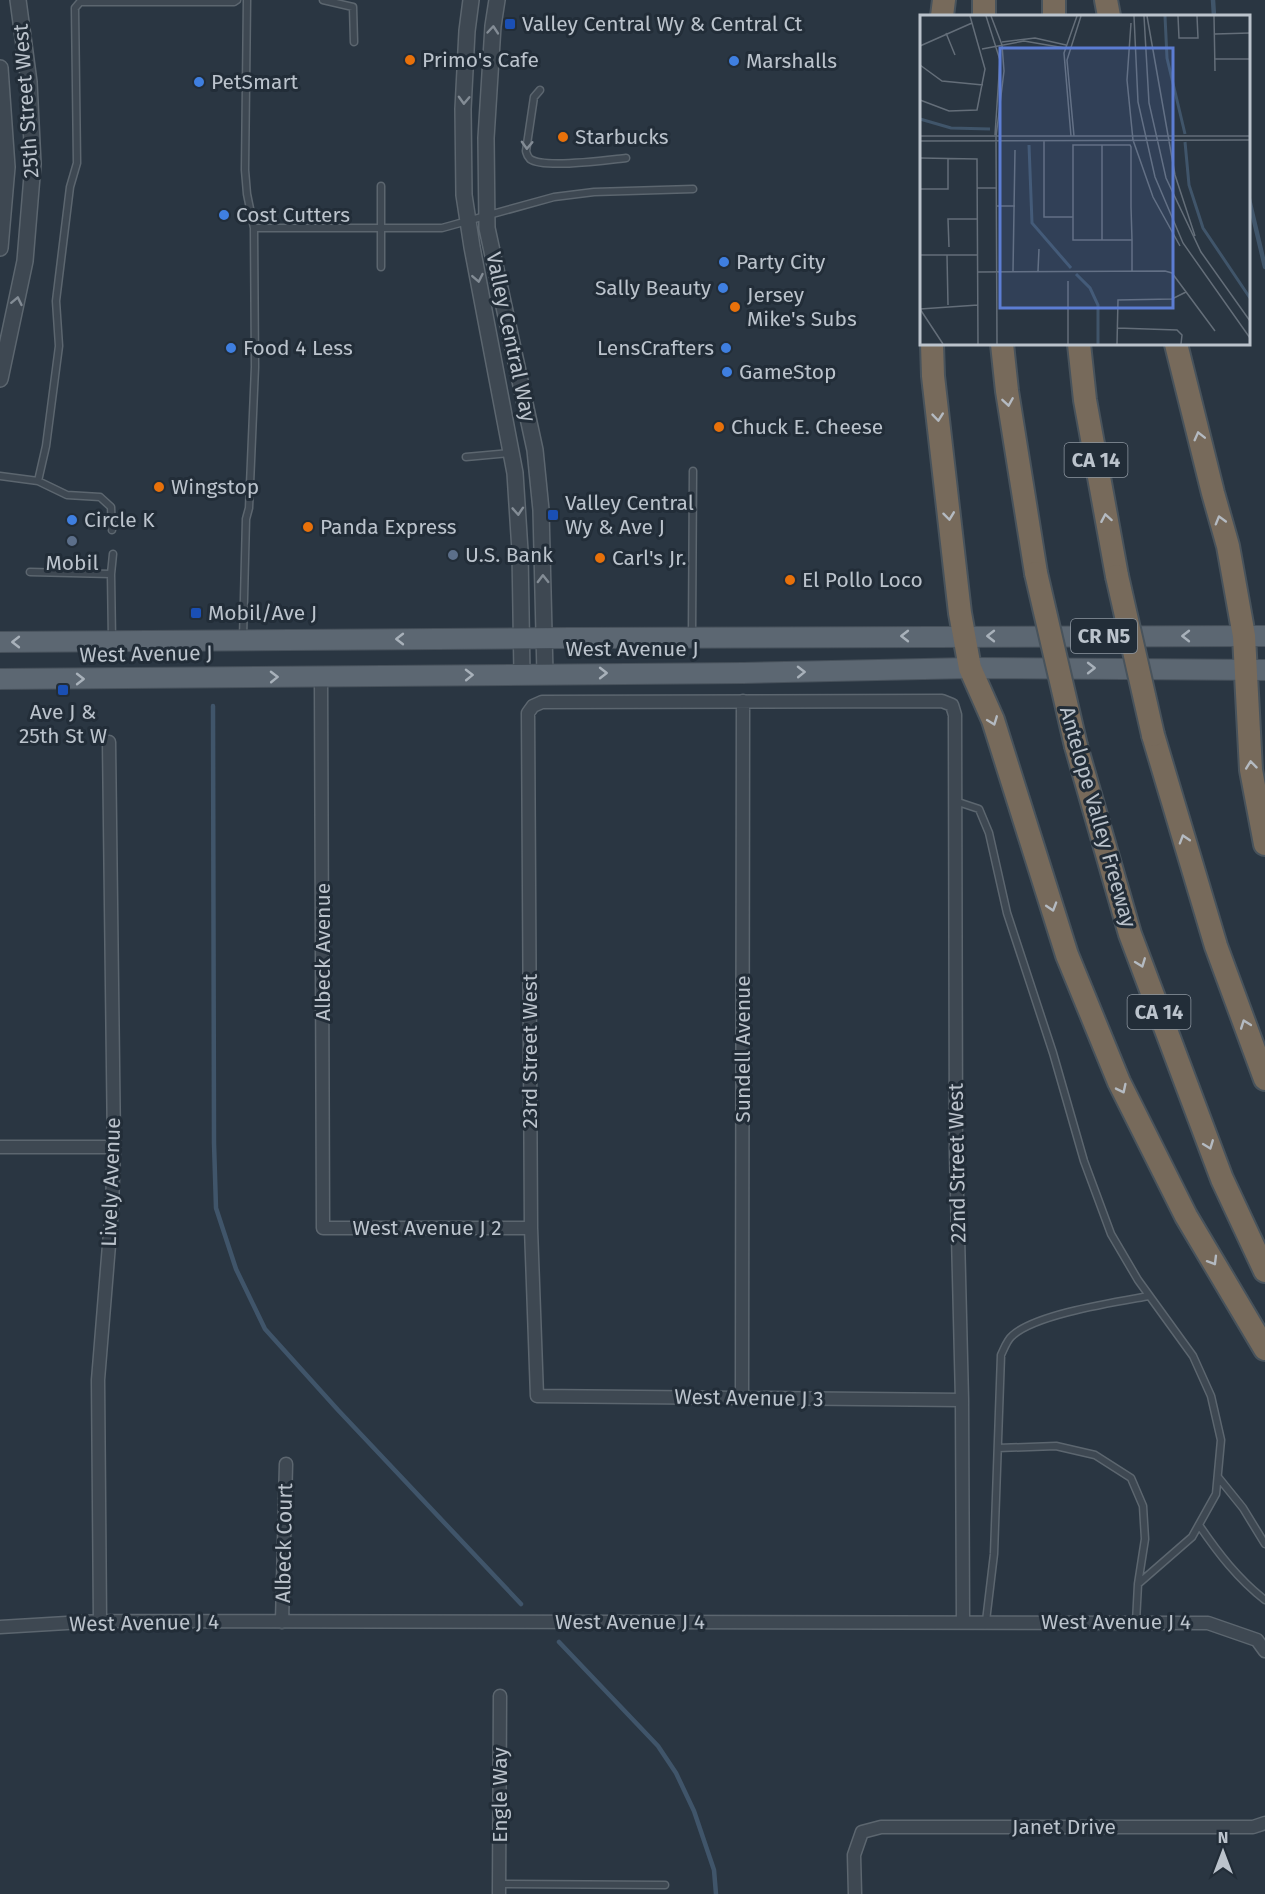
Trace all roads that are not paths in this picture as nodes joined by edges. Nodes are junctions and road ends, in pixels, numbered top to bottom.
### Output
1 (18, 0) edge
2 (237, 0) edge
3 (247, 0) edge
4 (322, 0) edge
5 (471, 0) edge
6 (497, 0) edge
7 (944, 0) edge
8 (1053, 0) edge
9 (1106, 0) edge
10 (942, 15) edge
11 (1054, 15) edge
12 (1109, 15) edge
13 (354, 42) dead end
14 (0, 68) edge
15 (540, 90) dead end
16 (626, 158) dead end
17 (381, 186) dead end
18 (693, 189) dead end
19 (486, 215) junction
20 (468, 220) junction
21 (254, 228) junction
22 (381, 228) junction
23 (0, 248) edge
24 (381, 267) dead end
25 (932, 345) edge
26 (1002, 345) edge
27 (1079, 345) edge
28 (1176, 345) edge
29 (0, 379) edge
30 (512, 453) junction
31 (466, 457) dead end
32 (693, 471) dead end
33 (0, 476) edge
34 (38, 482) junction
35 (112, 530) dead end
36 (112, 554) dead end
37 (30, 572) dead end
38 (111, 574) junction
39 (964, 636) junction
40 (1255, 636) edge
41 (692, 637) junction
42 (544, 638) junction
43 (522, 639) junction
44 (243, 640) junction
45 (0, 642) edge
46 (112, 643) junction
47 (970, 668) junction
48 (1255, 670) edge
49 (522, 674) junction
50 (545, 674) junction
51 (321, 676) junction
52 (0, 679) edge
53 (743, 701) junction
54 (109, 742) dead end
55 (955, 801) junction
56 (1265, 844) edge
57 (1265, 1078) edge
58 (0, 1147) edge
59 (114, 1147) junction
60 (323, 1228) joint
61 (531, 1228) junction
62 (1265, 1271) edge
63 (1149, 1296) junction
64 (1265, 1349) edge
65 (537, 1396) joint
66 (742, 1398) junction
67 (962, 1400) junction
68 (998, 1448) junction
69 (286, 1464) dead end
70 (1218, 1476) junction
71 (1198, 1525) junction
72 (1265, 1544) edge
73 (1138, 1584) junction
74 (1265, 1600) edge
75 (100, 1621) junction
76 (986, 1621) junction
77 (282, 1622) junction
78 (963, 1622) junction
79 (1136, 1622) junction
80 (0, 1627) edge
81 (1265, 1651) edge
82 (500, 1696) dead end
83 (1265, 1823) edge
84 (665, 1885) dead end
85 (499, 1889) edge
86 (855, 1894) edge

29 -> 1 street, 25th Street West
2 - 34 lane
3 - 21 lane
4 - 13 lane
5 -> 20 street, Valley Central Way
19 -> 6 street, Valley Central Way
7 - 10 highway
8 - 11 highway
9 - 12 highway
14 - 23 street, 25th Street West
15 -> 16 lane
17 - 22 lane
18 - 19 lane
19 - 20 lane
42 -> 19 street, Valley Central Way
20 - 22 lane
20 -> 30 street, Valley Central Way
21 - 22 lane
21 - 44 lane
22 - 24 lane
25 -> 39 highway
26 -> 62 highway, Antelope Valley Freeway / CA 14, bridge
57 -> 27 highway, CA 14, bridge
40 -> 28 highway
30 - 31 lane
30 -> 43 street, Valley Central Way
32 - 41 lane
33 - 34 lane
34 - 35 lane
36 - 38 lane
37 - 38 lane
38 - 46 lane
40 -> 39 main road, West Avenue J / CR N5
39 -> 41 main road, West Avenue J
39 - 47 highway
40 - 48 highway
41 - 42 main road, West Avenue J
42 - 43 main road, West Avenue J
42 - 50 street, Valley Central Way
43 -> 44 main road, West Avenue J
43 - 49 street, Valley Central Way
44 - 46 main road, West Avenue J
46 -> 45 main road, West Avenue J
47 -> 48 main road, West Avenue J / CR N5
50 -> 47 main road, West Avenue J
47 -> 64 highway
56 -> 48 highway
49 - 50 main road, West Avenue J
51 -> 49 main road, West Avenue J
52 -> 51 main road, West Avenue J
51 - 60 street, Albeck Avenue
53 - 55 street, 22nd Street West
53 - 61 street, 23rd Street West
53 - 66 street, Sundell Avenue
54 - 59 street, Lively Avenue
55 - 63 lane
55 - 67 street, 22nd Street West
58 - 59 street
59 - 75 street, Lively Avenue
60 - 61 street, West Avenue J 2
61 - 65 street, 23rd Street West
63 - 68 lane
63 - 70 lane
65 - 66 street, West Avenue J 3
66 - 67 street, West Avenue J 3
67 - 78 street, 22nd Street West
68 - 73 lane
68 - 76 lane
69 - 77 street, Albeck Court
70 - 71 lane
70 - 72 lane
71 - 73 lane
71 - 74 lane
73 - 79 lane
75 - 77 street, West Avenue J 4
75 - 80 street, West Avenue J 4
76 - 78 street, West Avenue J 4
76 - 79 street, West Avenue J 4
77 - 78 street, West Avenue J 4
79 - 81 street, West Avenue J 4
82 - 85 street, Engle Way
83 - 86 street, Janet Drive
84 - 85 lane

